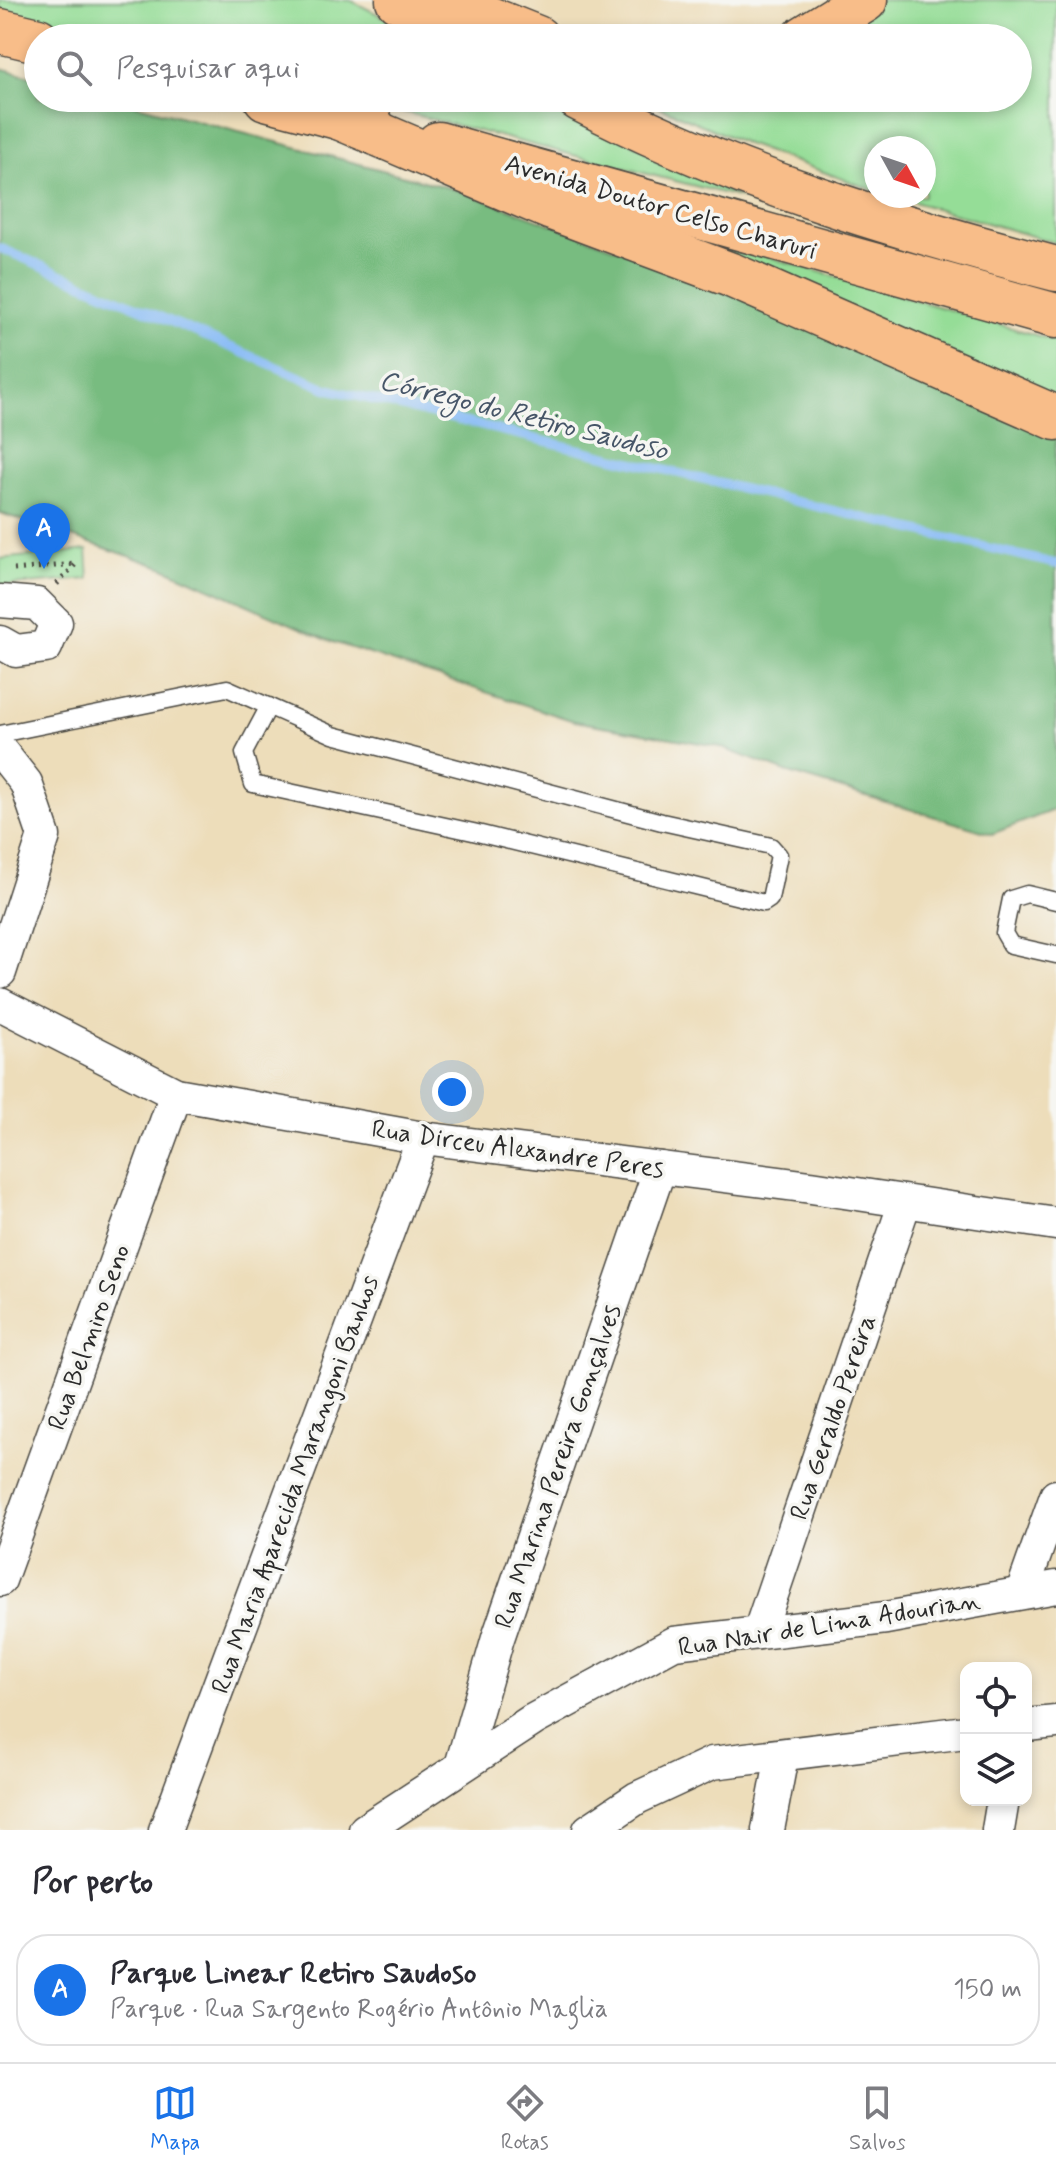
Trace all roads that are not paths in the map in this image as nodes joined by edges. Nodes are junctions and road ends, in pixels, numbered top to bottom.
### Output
1 (398, 0) edge
2 (442, 0) edge
3 (865, 0) edge
4 (442, 24) edge
5 (502, 24) edge
6 (826, 24) edge
7 (0, 31) edge
8 (24, 37) edge
9 (320, 112) edge
10 (607, 112) edge
11 (336, 116) junction
12 (1056, 269) edge
13 (1056, 316) edge
14 (1056, 418) edge
15 (0, 601) edge
16 (0, 642) edge
17 (269, 706) junction
18 (0, 734) edge
19 (0, 750) edge
20 (1056, 901) edge
21 (1056, 955) edge
22 (0, 972) edge
23 (0, 1004) edge
24 (176, 1094) junction
25 (423, 1138) junction
26 (660, 1168) junction
27 (905, 1202) junction
28 (1056, 1224) edge
29 (1056, 1496) edge
30 (0, 1580) edge
31 (1056, 1587) edge
32 (1022, 1592) junction
33 (759, 1633) junction
34 (1056, 1722) edge
35 (1032, 1724) edge
36 (960, 1733) edge
37 (782, 1756) junction
38 (461, 1766) junction
39 (1002, 1806) edge
40 (165, 1830) edge
41 (365, 1830) edge
42 (589, 1830) edge
43 (768, 1830) edge
44 (998, 1830) edge

1 - 4 main road
2 - 5 main road
3 - 6 main road
7 - 8 main road
9 - 11 main road, Avenida Doutor Celso Charuri
10 - 12 main road, Avenida Doutor Celso Charuri
11 - 13 main road, Avenida Doutor Celso Charuri
11 - 14 main road
15 - 16 street
17 - 17 lane
17 - 18 lane
19 - 22 street
20 - 21 lane
23 - 24 street, Rua Dirceu Alexandre Peres
24 - 25 street, Rua Dirceu Alexandre Peres
24 - 30 street, Rua Belmiro Seno
25 - 26 street, Rua Dirceu Alexandre Peres
25 - 40 street, Rua Maria Aparecida Marangoni Banhos
26 - 27 street, Rua Dirceu Alexandre Peres
26 - 38 street, Rua Marina Pereira Gonçalves
27 - 28 street, Rua Dirceu Alexandre Peres
27 - 33 street, Rua Geraldo Pereira
29 - 32 street
31 - 32 street, Rua Nair de Lima Adourian
32 - 33 street, Rua Nair de Lima Adourian
33 - 38 street, Rua Nair de Lima Adourian
34 - 35 street
36 - 37 street
37 - 42 street
37 - 43 street
38 - 41 street, Rua Nair de Lima Adourian
39 - 44 street

